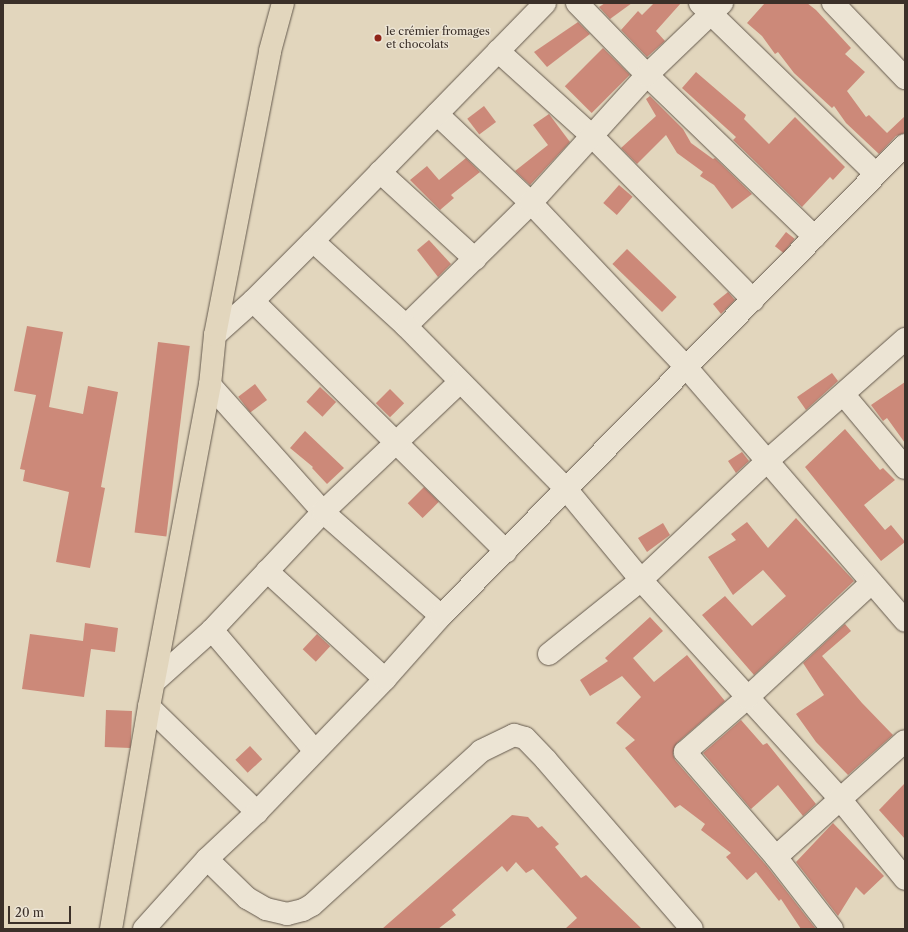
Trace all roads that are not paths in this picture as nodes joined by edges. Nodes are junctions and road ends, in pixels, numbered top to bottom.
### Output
1 (283, 3) edge
2 (545, 3) edge
3 (577, 3) edge
4 (833, 3) edge
5 (711, 7) edge
6 (498, 51) junction
7 (647, 75) junction
8 (905, 78) edge
9 (437, 114) junction
10 (592, 136) junction
11 (905, 145) edge
12 (380, 172) junction
13 (876, 174) junction
14 (531, 204) junction
15 (815, 237) junction
16 (313, 241) junction
17 (475, 258) junction
18 (753, 300) junction
19 (253, 301) junction
20 (406, 326) junction
21 (215, 335) junction
22 (905, 339) edge
23 (686, 367) junction
24 (460, 382) junction
25 (210, 386) junction
26 (844, 395) junction
27 (398, 442) junction
28 (766, 462) junction
29 (905, 468) edge
30 (566, 489) junction
31 (323, 512) junction
32 (506, 551) junction
33 (268, 571) junction
34 (640, 580) junction
35 (871, 583) junction
36 (441, 616) junction
37 (905, 621) edge
38 (212, 630) junction
39 (549, 654) dead end
40 (385, 679) junction
41 (155, 681) junction
42 (747, 698) junction
43 (149, 708) junction
44 (905, 741) edge
45 (315, 751) junction
46 (840, 799) junction
47 (256, 812) junction
48 (776, 857) junction
49 (208, 859) junction
50 (905, 879) edge
51 (111, 929) edge
52 (144, 929) edge
53 (692, 929) edge
54 (832, 929) edge

1 - 21 main road
2 - 6 street
3 - 7 street
4 - 8 street
5 - 7 street
5 - 13 street
6 - 9 street
6 - 10 street
7 - 10 street
7 - 15 street
9 - 12 street
9 - 14 street
10 - 14 street
10 - 18 street
11 - 13 street
12 - 16 street
12 - 17 street
13 - 15 street
14 - 17 street
14 - 23 street
15 - 18 street
16 - 19 street
16 - 20 street
17 - 20 street
18 - 23 street
19 - 21 street
19 - 27 street
20 - 24 street
21 - 25 main road
22 - 26 street
23 - 28 street
23 - 30 street
24 - 27 street
24 - 30 street
25 - 31 street
25 - 41 main road
26 - 28 street
26 - 29 street
27 - 31 street
27 - 32 street
28 - 34 street
28 - 35 street
30 - 32 street
30 - 34 street
31 - 33 street
31 - 36 street
32 - 36 street
33 - 38 street
33 - 40 street
34 - 39 street
34 - 42 street
35 - 37 street
35 - 42 street
36 - 40 street
38 - 41 street
38 - 45 street
40 - 45 street
41 - 43 main road
42 - 46 street
42 - 48 street
43 - 47 street
43 - 51 main road
44 - 46 street
45 - 47 street
46 - 48 street
46 - 50 street
47 - 49 street
48 - 54 street
49 - 52 street
49 - 53 street

